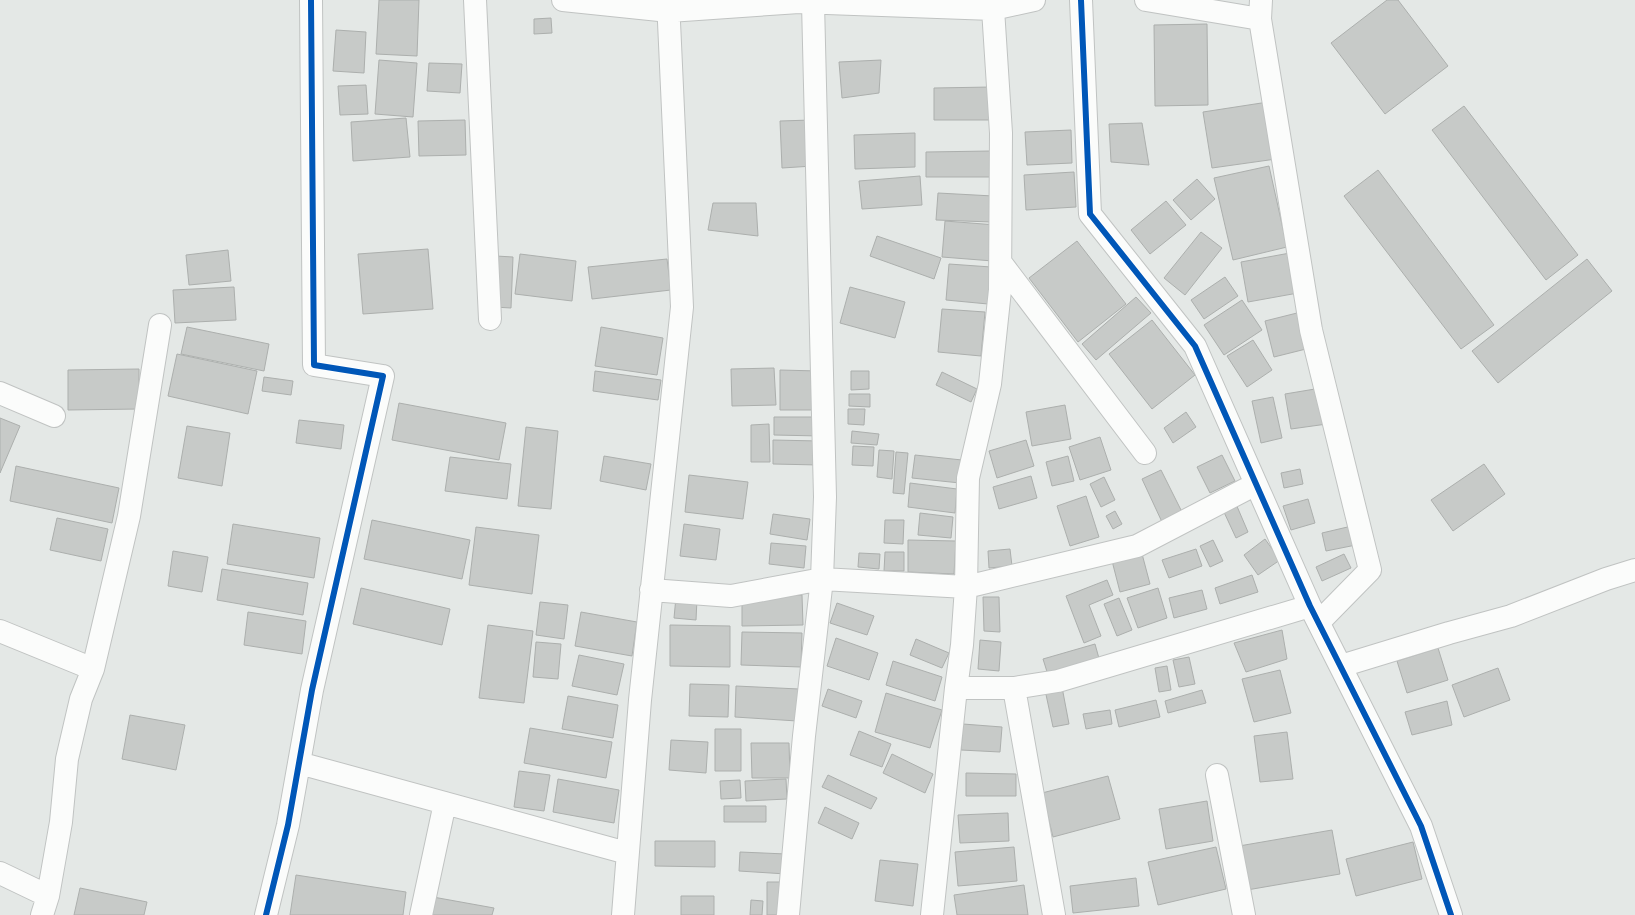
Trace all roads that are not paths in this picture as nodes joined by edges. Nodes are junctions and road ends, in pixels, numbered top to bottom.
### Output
1 (311, 0) edge
2 (475, 0) edge
3 (563, 0) edge
4 (1034, 0) edge
5 (1081, 0) edge
6 (1146, 0) edge
7 (812, 3) junction
8 (894, 3) edge
9 (669, 6) edge
10 (993, 9) junction
11 (1260, 10) edge
12 (1002, 263) junction
13 (490, 319) dead end
14 (160, 325) dead end
15 (0, 393) edge
16 (54, 416) dead end
17 (1145, 453) dead end
18 (1256, 484) junction
19 (1635, 570) edge
20 (822, 578) junction
21 (966, 587) junction
22 (651, 590) junction
23 (1315, 614) junction
24 (0, 631) edge
25 (1341, 666) junction
26 (93, 669) junction
27 (956, 688) junction
28 (1014, 688) junction
29 (299, 763) junction
30 (1217, 775) dead end
31 (445, 803) junction
32 (627, 853) junction
33 (0, 873) edge
34 (45, 906) edge
35 (266, 915) edge
36 (420, 915) edge
37 (623, 915) edge
38 (788, 915) edge
39 (932, 915) edge
40 (1054, 915) edge
41 (1244, 915) edge
42 (1451, 915) edge

1 - 29 street
2 - 13 street
3 - 9 street
4 - 10 street
5 - 18 street
6 - 11 street
7 - 8 street
7 - 9 street
7 - 20 street
8 - 10 street
9 - 22 street
10 - 12 street
11 - 23 street
12 - 17 street
12 - 21 street
14 - 26 street
15 - 16 street
18 - 21 street
18 - 23 street
19 - 25 street
20 - 21 street
20 - 22 street
20 - 38 street
21 - 27 street
22 - 32 street
23 - 25 street
23 - 28 street
24 - 26 street
25 - 42 street
26 - 34 street
27 - 28 street
27 - 39 street
28 - 40 street
29 - 31 street
29 - 35 street
30 - 41 street
31 - 32 street
31 - 36 street
32 - 37 street
33 - 34 street

